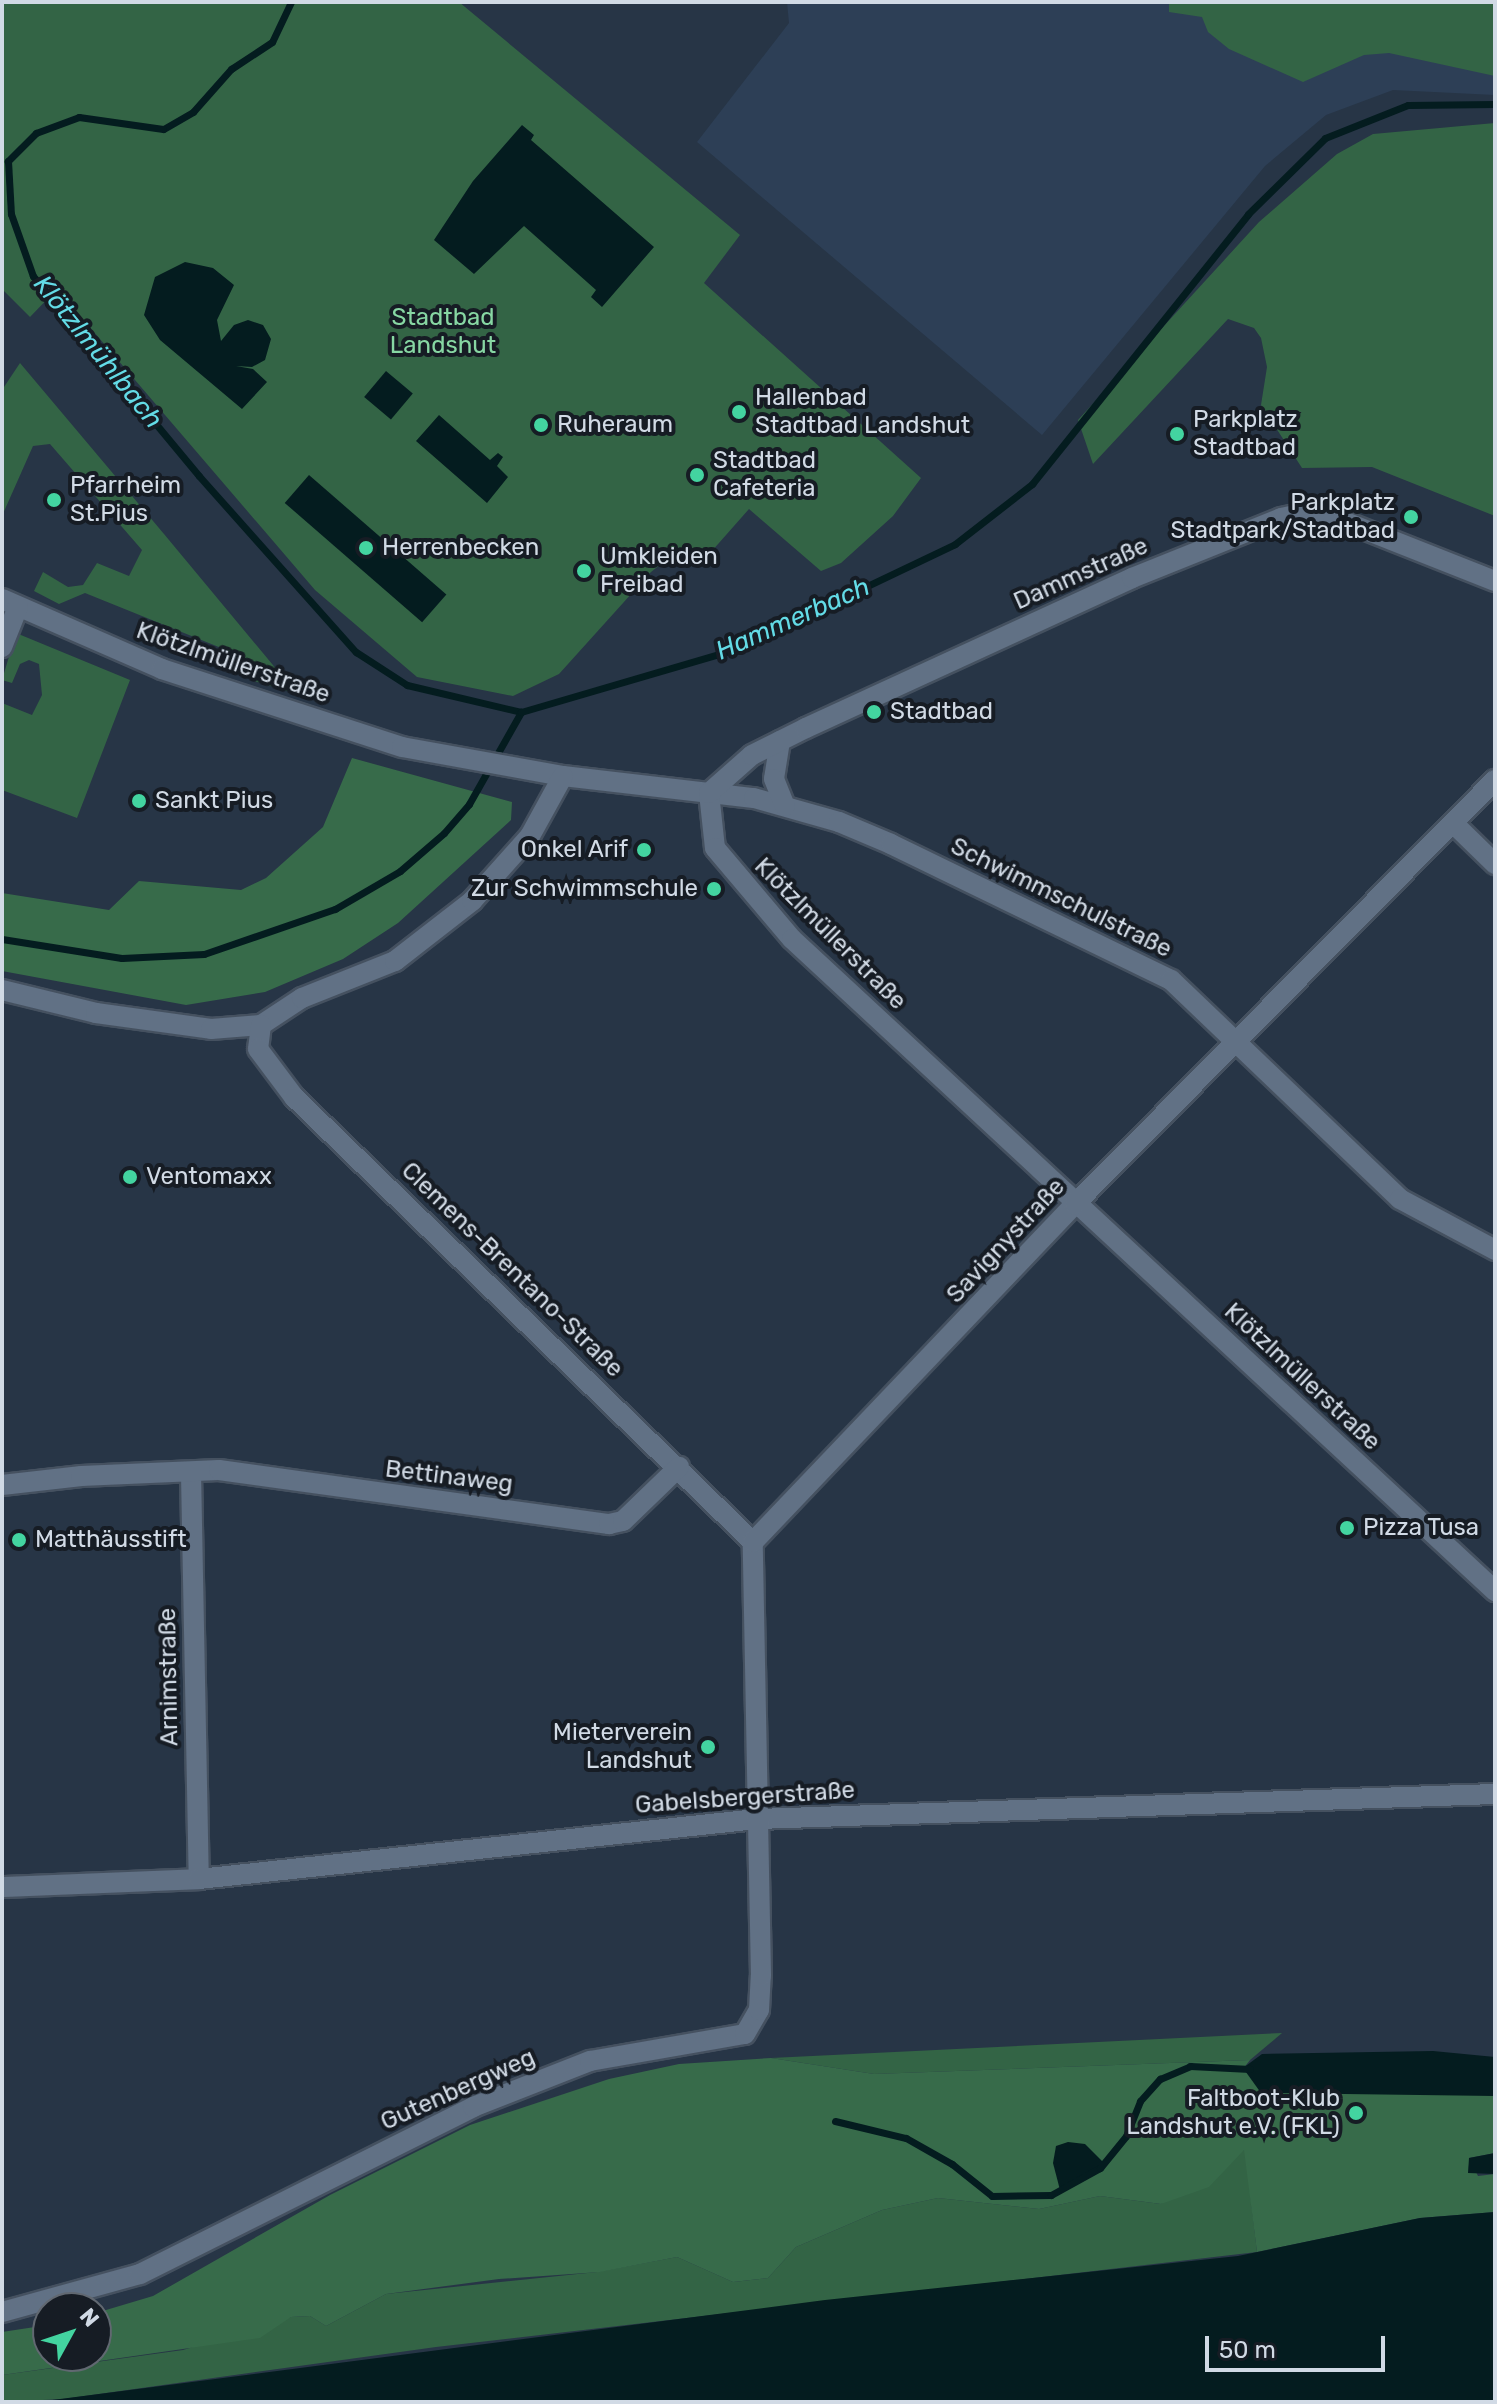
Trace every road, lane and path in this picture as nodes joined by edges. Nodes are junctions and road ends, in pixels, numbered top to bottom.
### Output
1 (1495, 581) edge
2 (10, 603) edge
3 (2, 647) edge
4 (780, 741) junction
5 (563, 776) junction
6 (1495, 780) edge
7 (709, 793) junction
8 (785, 806) junction
9 (1453, 823) junction
10 (1495, 864) edge
11 (2, 990) edge
12 (261, 1025) junction
13 (1235, 1040) junction
14 (1075, 1204) junction
15 (1495, 1250) edge
16 (679, 1467) junction
17 (191, 1473) junction
18 (2, 1485) edge
19 (753, 1542) junction
20 (1495, 1591) edge
21 (1495, 1794) edge
22 (757, 1819) junction
23 (199, 1879) junction
24 (2, 1887) edge
25 (2, 2312) edge

1 - 4 street, Dammstraße
2 - 3 street
2 - 5 street, Klötzlmüllerstraße
4 - 7 street, Dammstraße
4 - 8 street
5 - 7 street, Klötzlmüllerstraße
5 - 12 street
6 - 9 street, Savignystraße
7 - 8 street, Schwimmschulstraße
7 - 14 street, Klötzlmüllerstraße
8 - 13 street, Schwimmschulstraße
9 - 10 street
9 - 13 street, Savignystraße
11 - 12 street
12 - 16 street, Clemens-Brentano-Straße
13 - 14 street, Savignystraße
13 - 15 street, Schwimmschulstraße
14 - 19 street, Savignystraße
14 - 20 street, Klötzlmüllerstraße
16 - 17 street, Bettinaweg
16 - 19 street, Clemens-Brentano-Straße
17 - 18 street, Bettinaweg
17 - 23 street, Arnimstraße
19 - 22 street
21 - 22 street, Gabelsbergerstraße
22 - 23 street, Gabelsbergerstraße
22 - 25 street, Gutenbergweg
23 - 24 street, Gabelsbergerstraße

